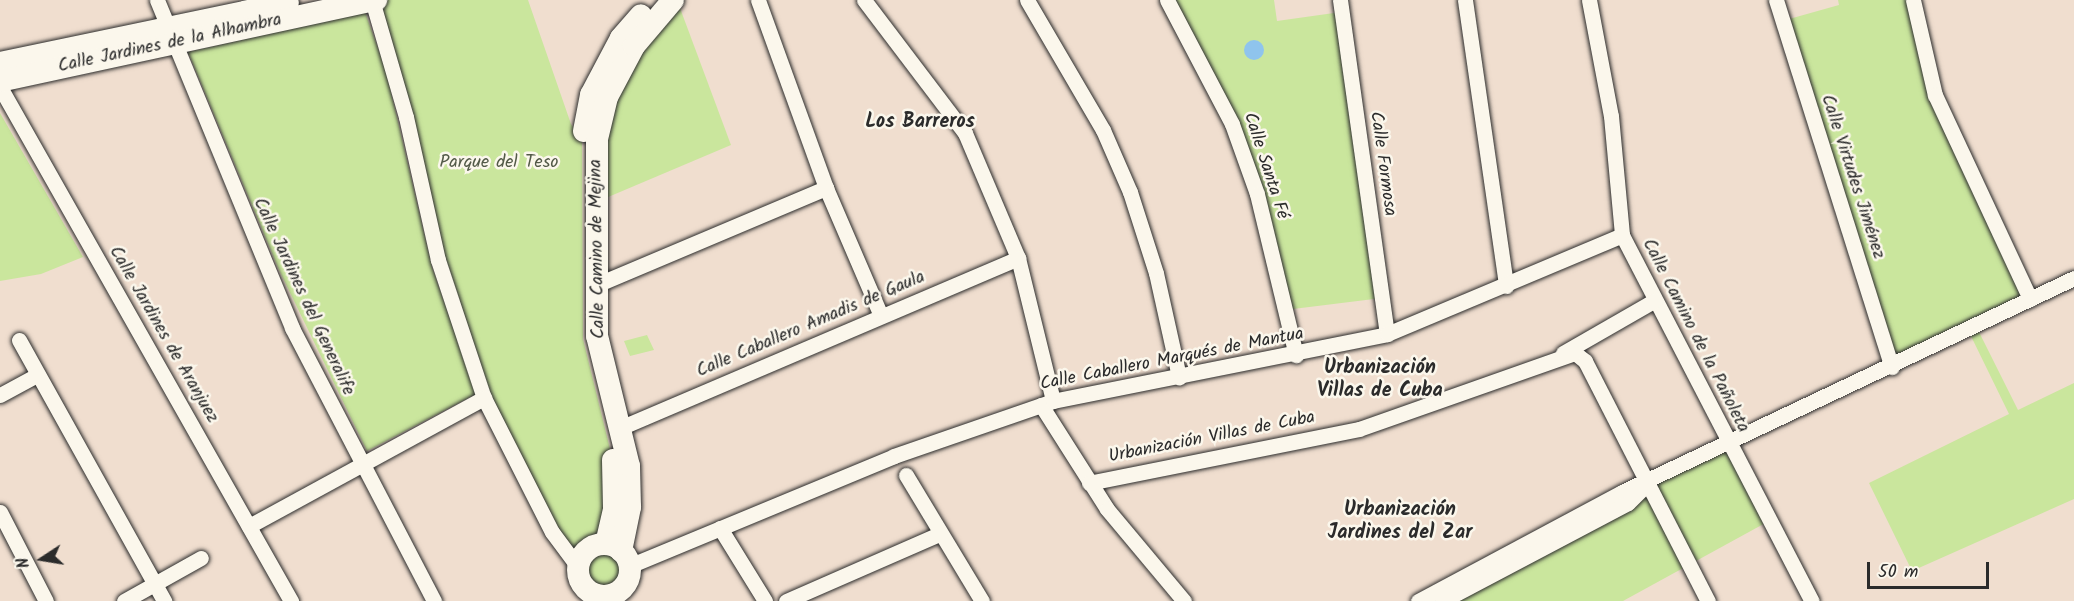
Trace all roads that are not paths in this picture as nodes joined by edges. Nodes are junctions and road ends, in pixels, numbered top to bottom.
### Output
1 (157, 0) edge
2 (304, 0) edge
3 (373, 0) edge
4 (654, 0) edge
5 (673, 0) edge
6 (758, 0) edge
7 (864, 0) edge
8 (1027, 0) edge
9 (1167, 0) edge
10 (1340, 0) edge
11 (1465, 0) edge
12 (1588, 0) edge
13 (1776, 0) edge
14 (1913, 0) edge
15 (171, 35) junction
16 (0, 63) edge
17 (0, 81) edge
18 (0, 87) edge
19 (826, 188) junction
20 (1622, 235) junction
21 (1018, 258) junction
22 (2074, 278) edge
23 (596, 285) junction
24 (1506, 286) junction
25 (2030, 299) junction
26 (1655, 300) junction
27 (881, 316) junction
28 (1387, 334) junction
29 (19, 340) dead end
30 (1563, 353) junction
31 (1296, 355) junction
32 (1892, 367) junction
33 (38, 375) junction
34 (1179, 377) junction
35 (0, 395) edge
36 (484, 398) junction
37 (1047, 403) junction
38 (620, 428) junction
39 (1728, 443) junction
40 (362, 466) junction
41 (906, 475) dead end
42 (1089, 483) junction
43 (1647, 484) junction
44 (0, 512) edge
45 (249, 526) junction
46 (720, 528) junction
47 (938, 535) junction
48 (619, 553) junction
49 (201, 558) dead end
50 (154, 584) junction
51 (588, 590) edge
52 (46, 601) edge
53 (124, 601) edge
54 (164, 601) edge
55 (291, 601) edge
56 (434, 601) edge
57 (765, 601) edge
58 (786, 601) edge
59 (982, 601) edge
60 (1184, 601) edge
61 (1418, 601) edge
62 (1442, 601) edge
63 (1708, 601) edge
64 (1812, 601) edge

1 - 15 street, Calle Jardines del Generalife
2 - 15 street, Calle Jardines de la Alhambra
3 - 15 street, Calle Jardines de la Alhambra
3 - 36 street
4 - 48 street, Calle Camino de Mejina
5 - 23 street, Calle Camino de Mejina
6 - 19 street
7 - 21 street
8 - 34 street
9 - 31 street, Calle Santa Fé
10 - 28 street, Calle Formosa
11 - 24 street
12 - 20 street, Calle Camino de la Pañoleta
13 - 32 street, Calle Virtudes Jiménez
14 - 25 street
15 - 16 street, Calle Jardines de la Alhambra
15 - 17 street, Calle Jardines de la Alhambra
15 - 40 street, Calle Jardines del Generalife
18 - 45 street, Calle Jardines de Aranjuez
19 - 23 street
19 - 27 street
20 - 24 street, Calle Caballero Marqués de Mantua
20 - 26 street, Calle Camino de la Pañoleta
21 - 27 street, Calle Caballero Amadis de Gaula
21 - 37 street
22 - 25 street
23 - 38 street, Calle Camino de Mejina
24 - 28 street, Calle Caballero Marqués de Mantua
25 - 32 street
26 - 30 street, Urbanización Villas de Cuba
26 - 39 street, Calle Camino de la Pañoleta
27 - 38 street, Calle Caballero Amadis de Gaula
28 - 31 street, Calle Caballero Marqués de Mantua
29 - 33 street
30 - 42 street, Urbanización Villas de Cuba
30 - 43 street
31 - 34 street, Calle Caballero Marqués de Mantua
32 - 39 street
33 - 35 street
33 - 50 street
34 - 37 street, Calle Caballero Marqués de Mantua
36 - 40 street
36 - 51 street
37 - 42 street
37 - 46 street, Calle Caballero Marqués de Mantua
38 - 48 street, Calle Camino de Mejina
39 - 43 street
39 - 64 street, Calle Camino de la Pañoleta
40 - 45 street
40 - 56 street, Calle Jardines del Generalife
41 - 47 street
42 - 60 street
43 - 61 street
43 - 62 street
43 - 63 street
44 - 52 street
45 - 55 street, Calle Jardines de Aranjuez
46 - 48 street, Calle Caballero Marqués de Mantua
46 - 57 street
47 - 58 street
47 - 59 street
48 - 51 street
48 - 51 street
49 - 50 street
50 - 53 street
50 - 54 street

